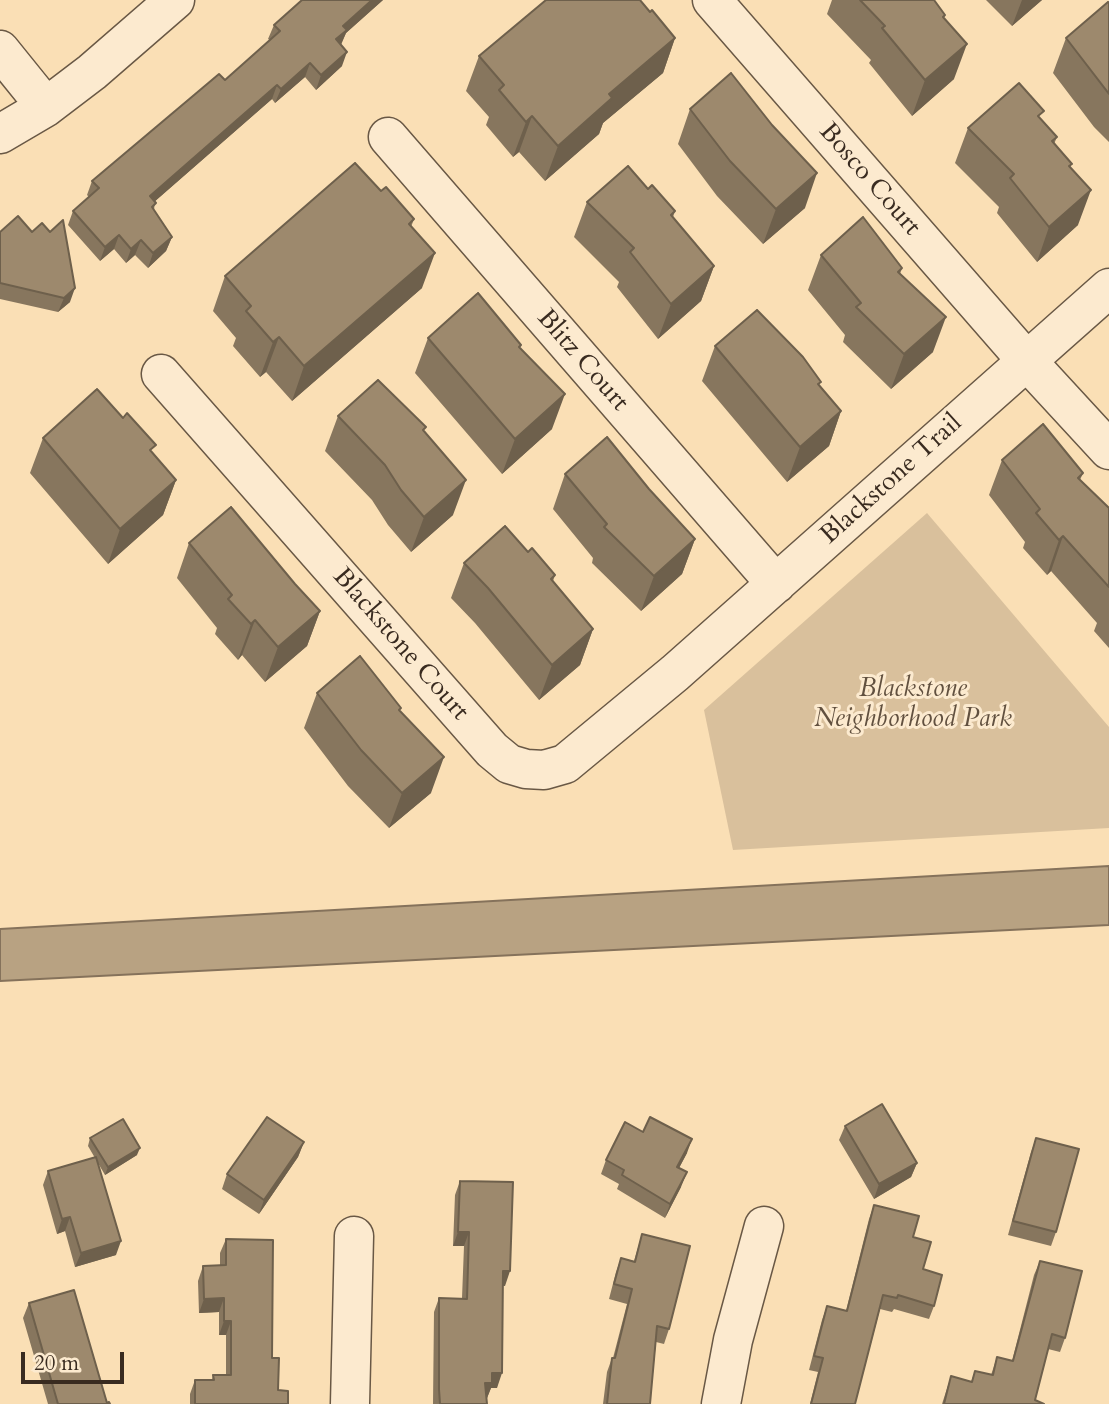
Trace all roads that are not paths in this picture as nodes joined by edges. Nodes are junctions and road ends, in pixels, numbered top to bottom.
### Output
1 (175, 0) edge
2 (712, 0) edge
3 (0, 50) edge
4 (46, 107) junction
5 (0, 134) edge
6 (388, 137) dead end
7 (1109, 288) edge
8 (1026, 360) junction
9 (161, 374) dead end
10 (1109, 450) edge
11 (776, 584) junction
12 (675, 673) joint
13 (764, 1226) dead end
14 (354, 1236) dead end
15 (350, 1404) edge
16 (721, 1404) edge

1 - 4 street
2 - 8 street, Bosco Court
3 - 4 street
4 - 5 street
6 - 11 street, Blitz Court
7 - 8 street, Blackstone Trail
8 - 10 street, Bosco Court
8 - 11 street, Blackstone Trail
9 - 12 street, Blackstone Court
11 - 12 street, Blackstone Trail
13 - 16 street
14 - 15 street

